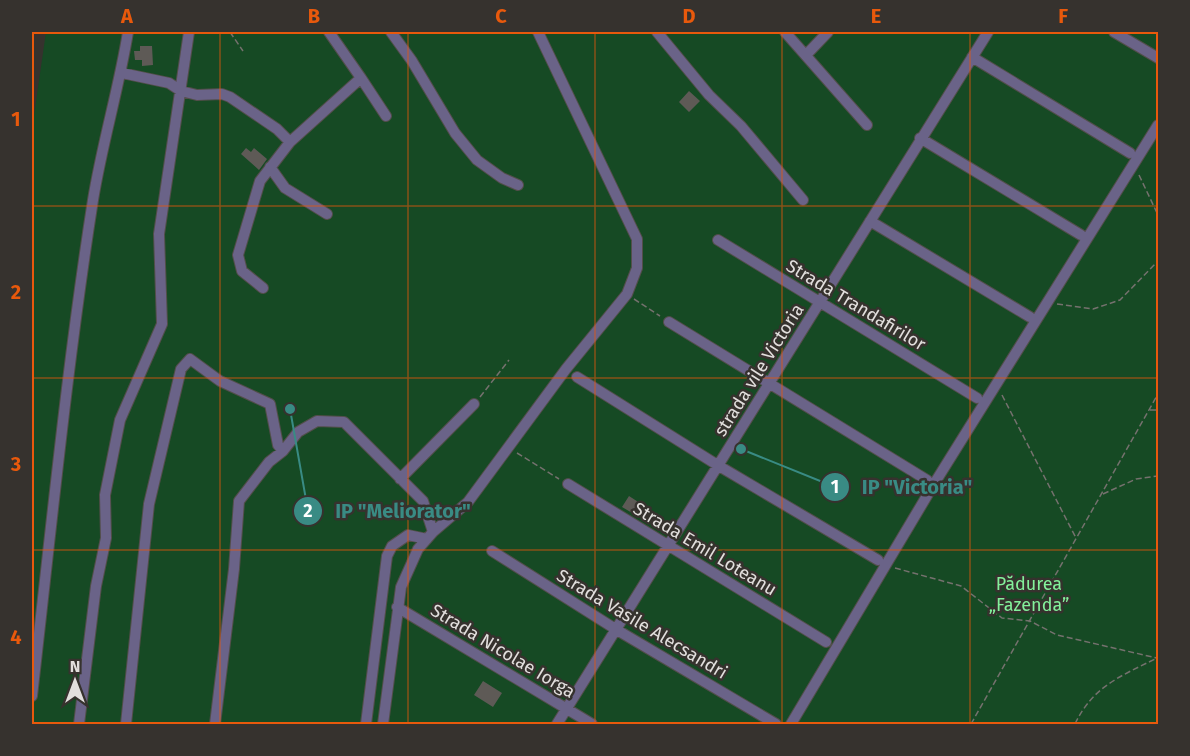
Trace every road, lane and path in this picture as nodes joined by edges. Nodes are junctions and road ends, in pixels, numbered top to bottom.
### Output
1 (128, 32) edge
2 (189, 32) edge
3 (230, 32) edge
4 (329, 32) edge
5 (391, 32) edge
6 (538, 32) edge
7 (657, 32) edge
8 (785, 32) edge
9 (828, 32) edge
10 (988, 32) edge
11 (1114, 32) edge
12 (243, 51) dead end
13 (806, 55) junction
14 (972, 57) junction
15 (1158, 58) edge
16 (122, 73) junction
17 (361, 78) junction
18 (181, 91) junction
19 (386, 116) dead end
20 (867, 125) dead end
21 (1158, 125) edge
22 (920, 138) junction
23 (290, 142) junction
24 (1132, 158) junction
25 (270, 167) junction
26 (518, 185) dead end
27 (802, 200) dead end
28 (327, 214) dead end
29 (1158, 215) edge
30 (870, 221) junction
31 (1081, 235) dead end
32 (718, 240) dead end
33 (1158, 261) edge
34 (263, 288) dead end
35 (627, 294) junction
36 (819, 303) junction
37 (1047, 303) junction
38 (1030, 317) dead end
39 (669, 322) joint
40 (509, 360) dead end
41 (578, 376) dead end
42 (771, 383) junction
43 (996, 384) junction
44 (1158, 394) edge
45 (977, 398) dead end
46 (474, 405) joint
47 (1149, 410) junction
48 (1158, 410) edge
49 (508, 447) junction
50 (283, 451) junction
51 (719, 466) junction
52 (1158, 476) edge
53 (400, 478) junction
54 (927, 480) dead end
55 (568, 484) joint
56 (1101, 495) junction
57 (430, 536) junction
58 (1076, 538) junction
59 (668, 546) junction
60 (492, 551) dead end
61 (882, 563) junction
62 (397, 607) junction
63 (1030, 621) junction
64 (617, 630) junction
65 (826, 642) dead end
66 (1158, 657) edge
67 (32, 696) edge
68 (566, 709) junction
69 (79, 724) edge
70 (126, 724) edge
71 (215, 724) edge
72 (366, 724) edge
73 (383, 724) edge
74 (557, 724) edge
75 (592, 724) edge
76 (776, 724) edge
77 (791, 724) edge
78 (971, 724) edge
79 (1075, 724) edge

1 - 16 street
2 - 18 street
3 - 12 path
4 - 17 street
5 - 26 street
6 - 35 street
7 - 27 street
8 - 13 street
9 - 13 street
10 - 14 street, strada vile Victoria
11 - 15 street
13 - 20 street
14 - 22 street, strada vile Victoria
14 - 24 street
16 - 18 street
16 - 67 street
17 - 19 street
17 - 23 street
18 - 23 street
18 - 69 street
21 - 24 street
22 - 30 street, strada vile Victoria
22 - 31 street
23 - 25 street
24 - 29 path
24 - 37 street
25 - 28 street
25 - 34 street
30 - 36 street, strada vile Victoria
30 - 38 street
32 - 36 street, Strada Trandafirilor
33 - 37 path
35 - 39 path
35 - 49 street
36 - 42 street, strada vile Victoria
36 - 45 street, Strada Trandafirilor
37 - 43 street
39 - 42 street
40 - 46 path
41 - 51 street
42 - 51 street, strada vile Victoria
42 - 54 street
43 - 58 path
43 - 61 street
44 - 47 path
46 - 53 street
47 - 48 path
47 - 56 path
49 - 55 path
49 - 57 street
50 - 53 street
50 - 70 street
50 - 71 street
51 - 59 street, strada vile Victoria
51 - 61 street
52 - 56 path
53 - 57 street
55 - 59 street, Strada Emil Loteanu
56 - 58 path
57 - 62 street
57 - 72 street
58 - 63 path
59 - 64 street, strada vile Victoria
59 - 65 street, Strada Emil Loteanu
60 - 64 street, Strada Vasile Alecsandri
61 - 63 path
61 - 77 street
62 - 68 street, Strada Nicolae Iorga
62 - 73 street
63 - 66 path
63 - 78 path
64 - 68 street, strada vile Victoria
64 - 76 street, Strada Vasile Alecsandri
66 - 79 path
68 - 74 street, strada vile Victoria
68 - 75 street, Strada Nicolae Iorga

